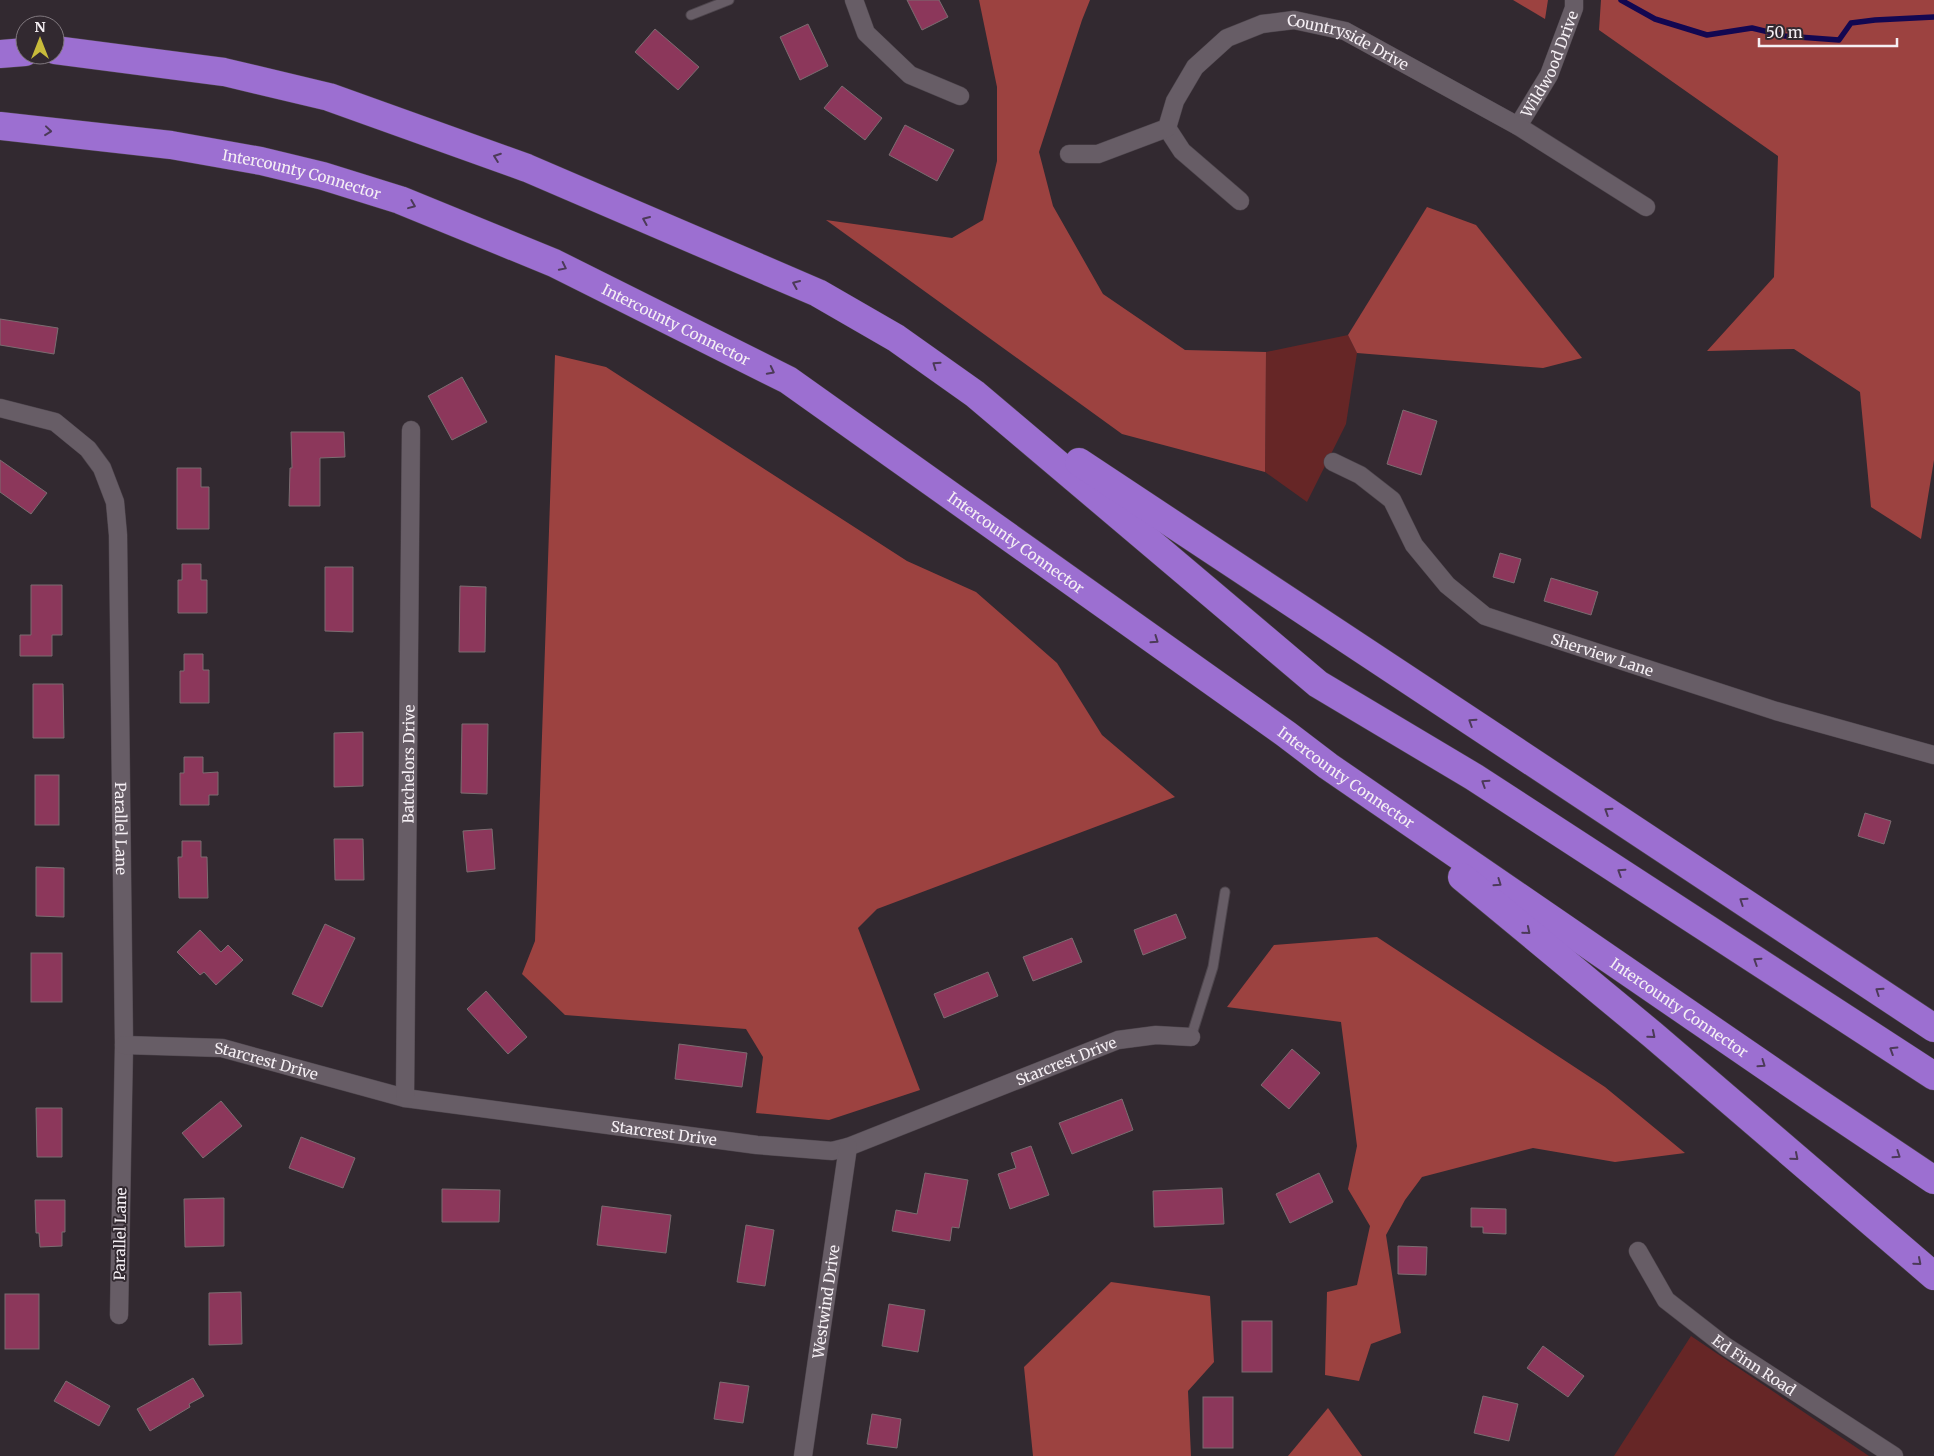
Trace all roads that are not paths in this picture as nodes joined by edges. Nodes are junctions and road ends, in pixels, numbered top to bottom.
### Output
1 (730, 0) edge
2 (854, 0) edge
3 (1574, 0) edge
4 (691, 15) dead end
5 (65, 51) edge
6 (15, 53) edge
7 (0, 54) edge
8 (960, 96) dead end
9 (0, 126) edge
10 (1518, 126) junction
11 (1167, 128) junction
12 (1069, 154) dead end
13 (1240, 201) dead end
14 (1646, 207) dead end
15 (976, 394) junction
16 (0, 408) edge
17 (411, 430) dead end
18 (1332, 462) dead end
19 (1934, 755) edge
20 (1328, 766) junction
21 (1224, 892) dead end
22 (1934, 1028) edge
23 (1191, 1037) joint
24 (124, 1045) junction
25 (1934, 1076) edge
26 (405, 1098) junction
27 (848, 1147) junction
28 (1934, 1180) edge
29 (1638, 1251) dead end
30 (1934, 1276) edge
31 (119, 1315) dead end
32 (803, 1456) edge
33 (1894, 1456) edge

1 - 4 lane
2 - 8 street
3 - 10 street, Wildwood Drive
15 -> 5 highway
6 - 7 highway
9 -> 20 highway, Intercounty Connector
10 - 11 street, Countryside Drive
10 - 14 street, Countryside Drive
11 - 12 street
11 - 13 street
22 -> 15 highway
25 -> 15 highway
16 - 24 street, Parallel Lane
17 - 26 street, Batchelors Drive
18 - 19 street, Sherview Lane
20 -> 28 highway, Intercounty Connector
20 -> 30 highway
21 - 23 lane
23 - 27 street, Starcrest Drive
24 - 26 street, Starcrest Drive
24 - 31 street, Parallel Lane
26 - 27 street, Starcrest Drive
27 - 32 street, Westwind Drive
29 - 33 street, Ed Finn Road

